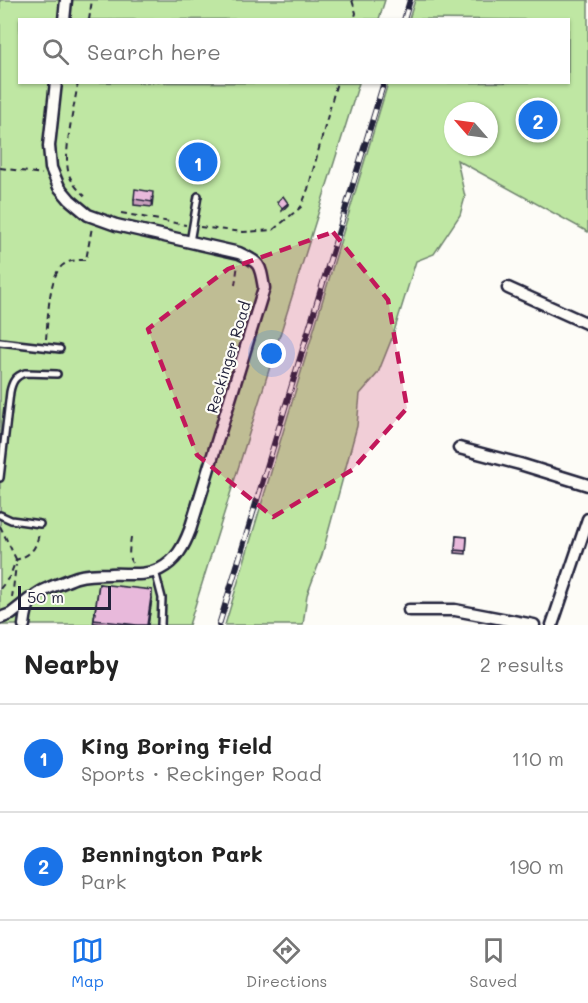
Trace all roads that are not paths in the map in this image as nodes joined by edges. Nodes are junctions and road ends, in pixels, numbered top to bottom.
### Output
1 (66, 0) edge
2 (64, 18) edge
3 (57, 84) edge
4 (198, 196) dead end
5 (190, 242) junction
6 (507, 288) dead end
7 (588, 324) edge
8 (0, 342) edge
9 (60, 349) dead end
10 (57, 374) dead end
11 (459, 448) dead end
12 (0, 478) edge
13 (588, 485) edge
14 (0, 515) edge
15 (588, 519) edge
16 (40, 524) road end
17 (155, 571) junction
18 (33, 597) junction
19 (409, 610) dead end
20 (0, 618) edge
21 (24, 625) edge
22 (161, 625) edge
23 (534, 625) edge
24 (552, 625) edge

1 - 2 street
3 - 5 street, Reckinger Road
4 - 5 lane
5 - 17 street, Reckinger Road
6 - 7 street
8 - 9 lane
10 - 12 lane
11 - 13 street
14 - 16 lane
15 - 24 street
17 - 18 street
17 - 22 lane
18 - 20 street
18 - 21 street
19 - 23 street

